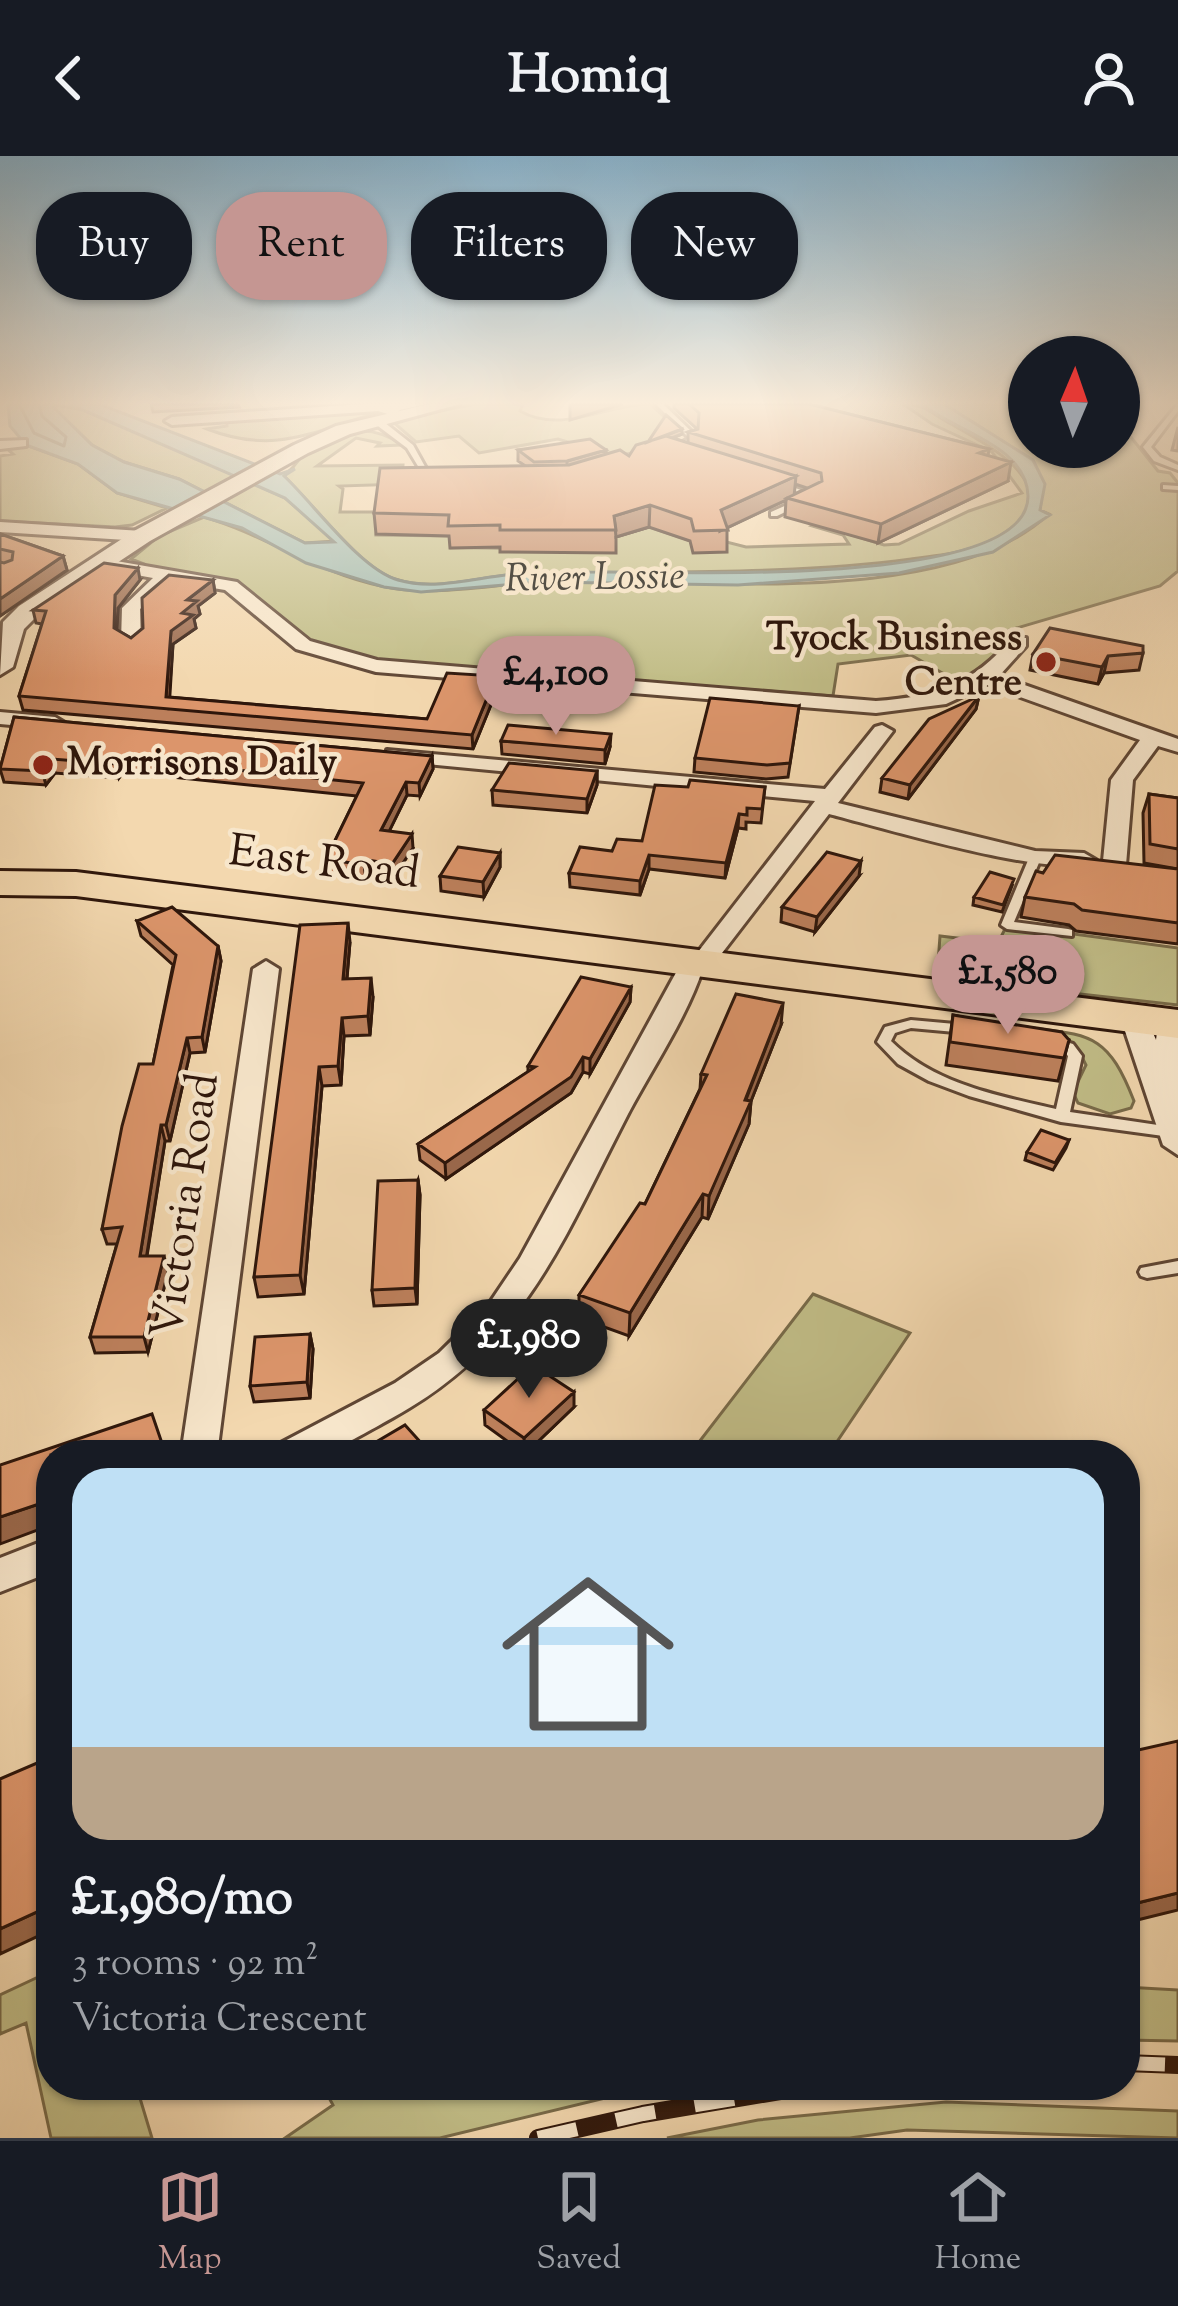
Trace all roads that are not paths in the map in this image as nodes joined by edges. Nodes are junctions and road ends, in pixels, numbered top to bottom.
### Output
1 (213, 496) edge
2 (813, 496) edge
3 (774, 514) edge
4 (0, 527) edge
5 (142, 536) junction
6 (99, 563) junction
7 (168, 574) junction
8 (131, 640) edge
9 (1018, 642) dead end
10 (0, 667) edge
11 (989, 679) junction
12 (0, 718) edge
13 (71, 725) edge
14 (882, 731) dead end
15 (1166, 742) edge
16 (380, 754) edge
17 (827, 801) junction
18 (1035, 858) junction
19 (1084, 860) edge
20 (0, 861) edge
21 (1178, 880) edge
22 (0, 883) edge
23 (76, 884) junction
24 (1067, 933) dead end
25 (697, 965) junction
26 (266, 969) dead end
27 (1161, 1022) edge
28 (982, 1032) edge
29 (1026, 1038) edge
30 (1061, 1117) junction
31 (1176, 1137) edge
32 (1178, 1267) edge
33 (1147, 1272) dead end
34 (201, 1440) edge
35 (320, 1440) edge
36 (36, 1561) edge
37 (0, 1575) edge

1 - 5 street
2 - 3 lane
4 - 5 street
5 - 6 street
6 - 7 street
6 - 10 street
7 - 8 street
7 - 11 street
9 - 11 street
11 - 15 street
12 - 13 street
14 - 17 street
15 - 21 street
16 - 17 street
17 - 18 street
17 - 25 street
18 - 19 street
18 - 24 lane
20 - 23 highway
22 - 23 highway
23 - 25 highway, East Road
25 - 27 highway, East Road
25 - 35 street
26 - 34 street, Victoria Road
27 - 31 street
28 - 30 lane
29 - 30 lane
30 - 31 lane
32 - 33 lane
36 - 37 street

